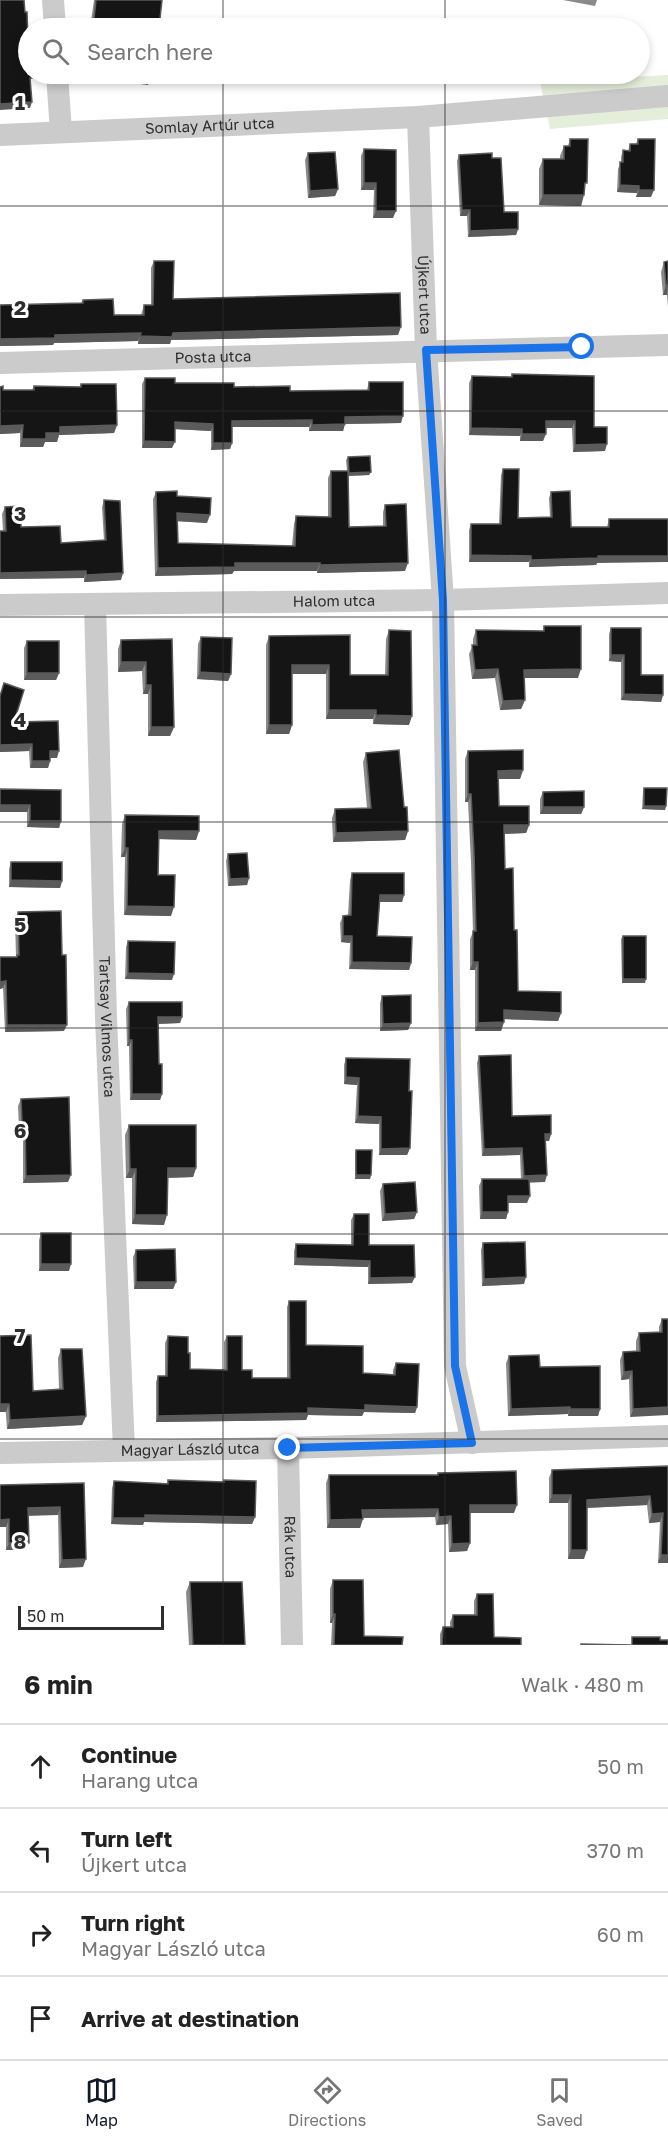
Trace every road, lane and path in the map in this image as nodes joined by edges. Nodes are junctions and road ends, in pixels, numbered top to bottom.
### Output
1 (53, 0) edge
2 (54, 18) edge
3 (58, 84) edge
4 (668, 96) edge
5 (418, 117) junction
6 (61, 132) junction
7 (0, 135) edge
8 (668, 345) edge
9 (426, 350) junction
10 (0, 363) edge
11 (668, 593) edge
12 (443, 600) junction
13 (95, 604) junction
14 (0, 605) edge
15 (668, 1436) edge
16 (472, 1443) junction
17 (288, 1448) junction
18 (124, 1450) junction
19 (0, 1452) edge
20 (292, 1645) edge

1 - 2 street
3 - 6 street
4 - 5 street, Somlay Artúr utca
5 - 6 street, Somlay Artúr utca
5 - 9 street, Újkert utca
6 - 7 street, Somlay Artúr utca
8 - 9 street, Posta utca
9 - 10 street, Posta utca
9 - 12 street, Újkert utca
11 - 12 street, Halom utca
12 - 13 street, Halom utca
12 - 16 street, Újkert utca
13 - 14 street, Halom utca
13 - 18 street, Tartsay Vilmos utca
15 - 16 street, Magyar László utca
16 - 17 street, Magyar László utca
17 - 18 street, Magyar László utca
17 - 20 street, Rák utca
18 - 19 street, Magyar László utca

